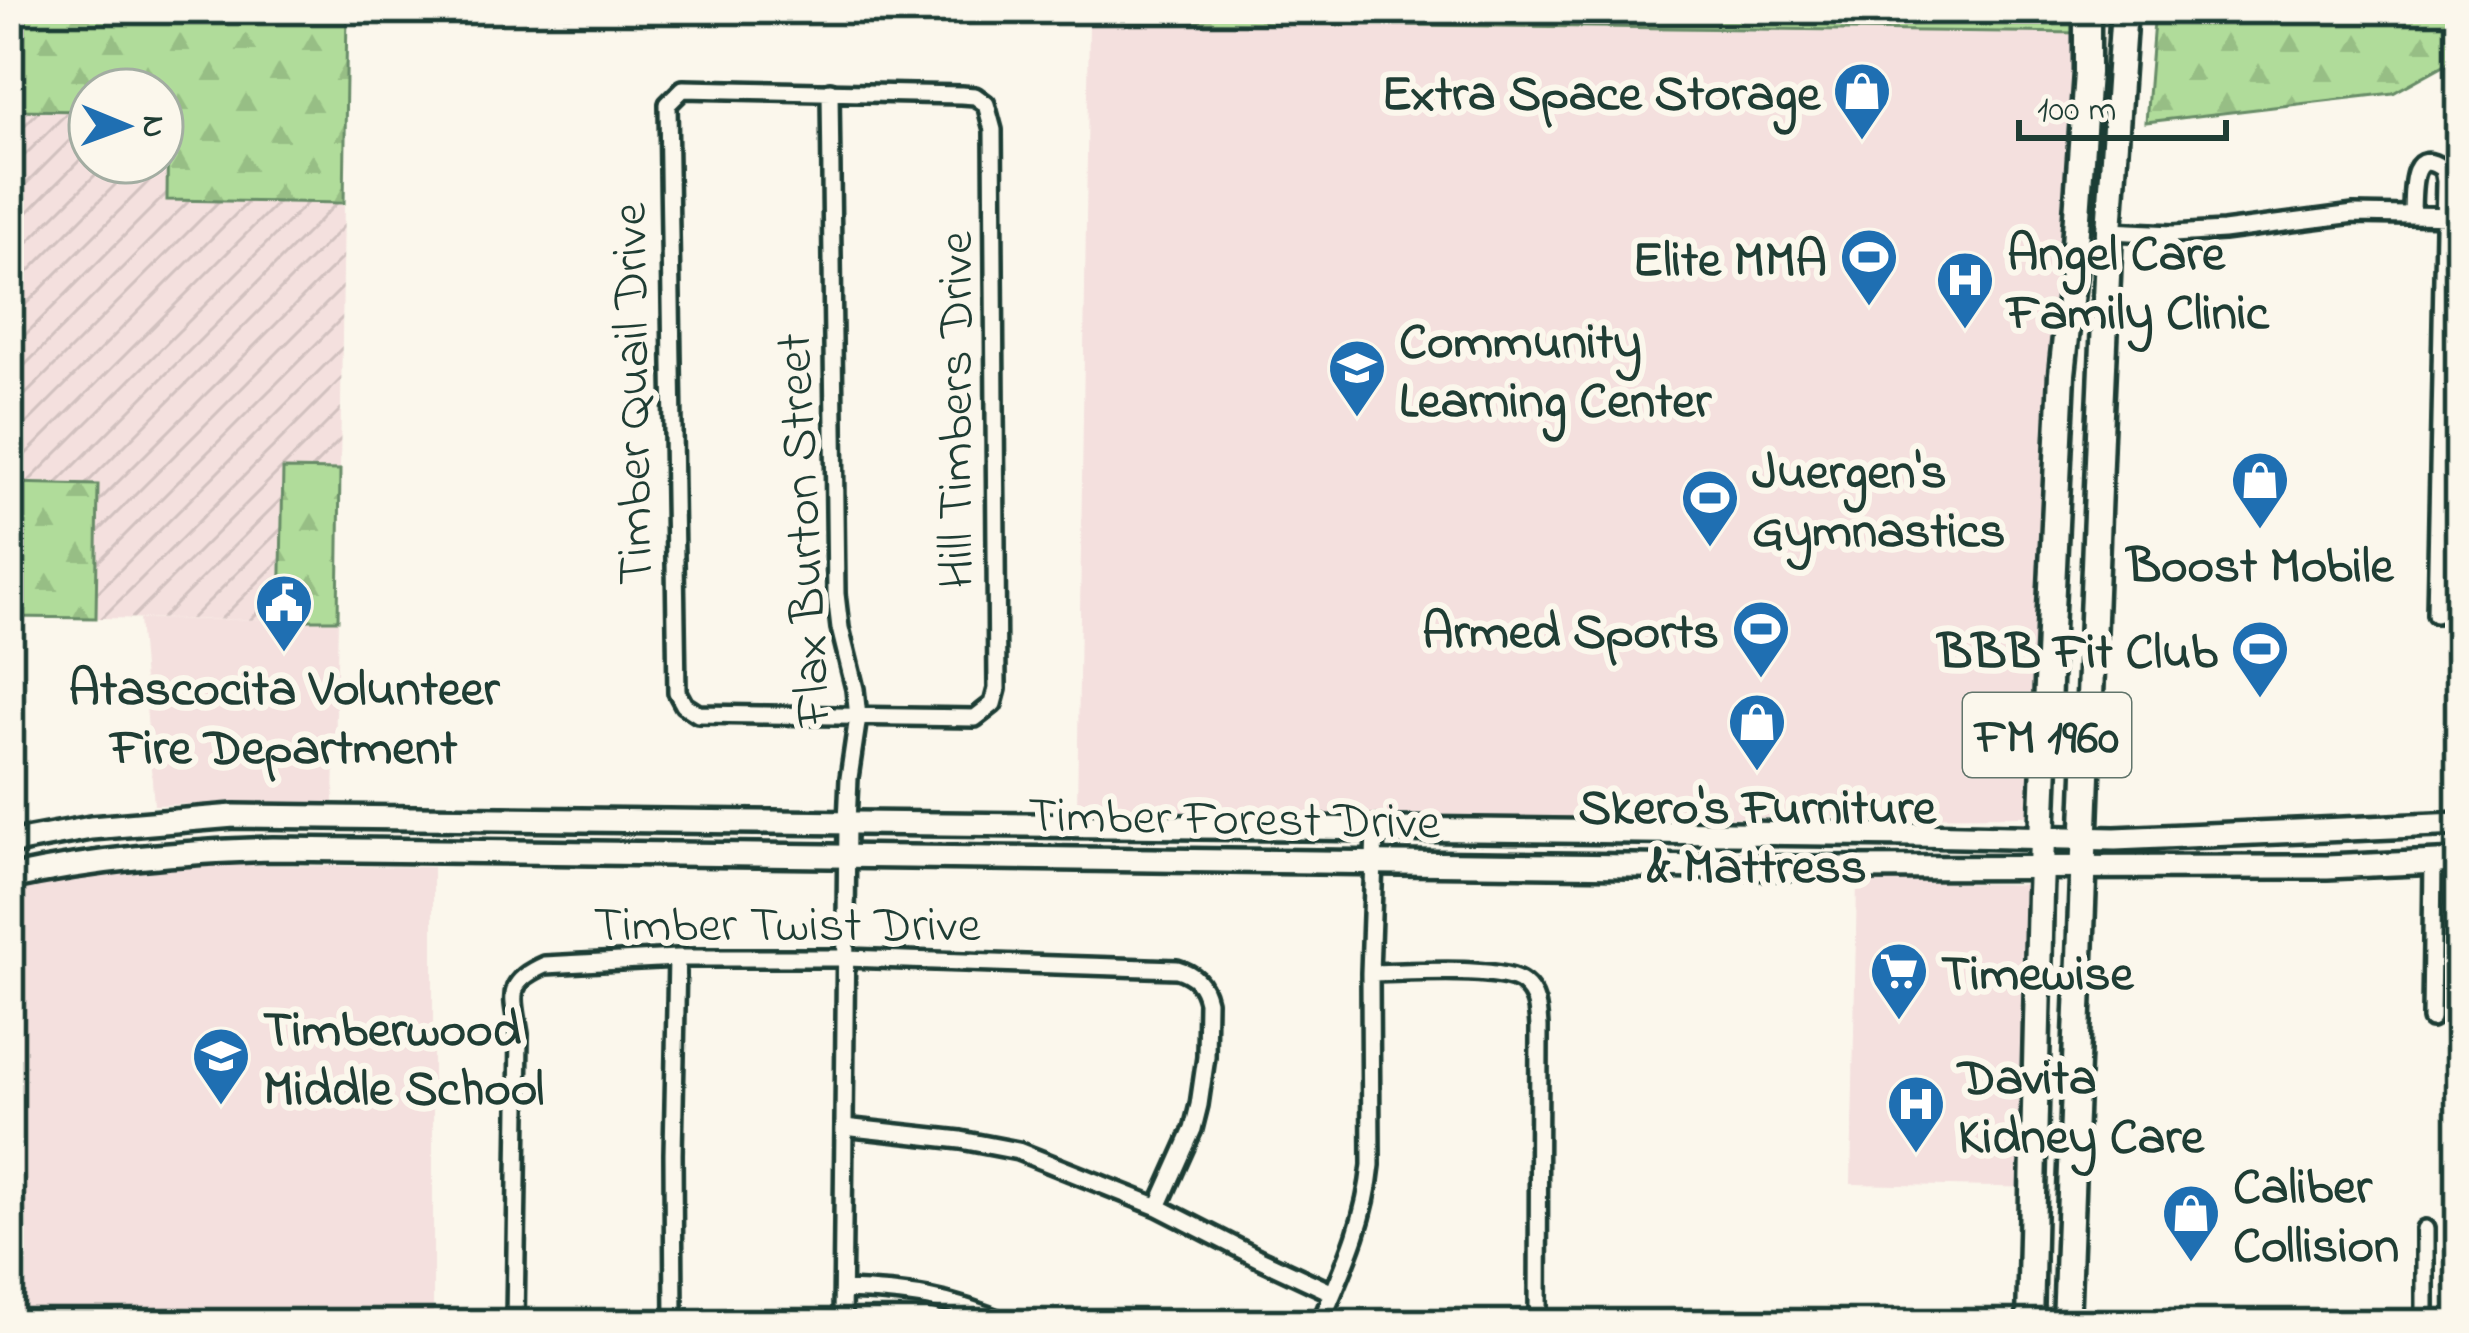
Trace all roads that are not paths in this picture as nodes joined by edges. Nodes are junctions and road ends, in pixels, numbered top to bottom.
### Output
1 (2087, 9) edge
2 (2124, 9) edge
3 (830, 92) junction
4 (2081, 155) junction
5 (2412, 214) junction
6 (2452, 216) edge
7 (2071, 217) junction
8 (2109, 231) junction
9 (2107, 312) junction
10 (2436, 614) dead end
11 (858, 717) junction
12 (848, 822) junction
13 (2460, 824) edge
14 (1097, 826) junction
15 (1375, 830) junction
16 (2330, 831) junction
17 (1657, 832) junction
18 (1795, 833) junction
19 (2042, 838) junction
20 (2086, 838) junction
21 (9, 843) edge
22 (847, 856) junction
23 (1098, 860) junction
24 (2460, 861) edge
25 (2433, 862) junction
26 (1375, 864) junction
27 (1657, 866) junction
28 (1795, 868) junction
29 (2327, 868) junction
30 (2041, 869) junction
31 (2084, 869) junction
32 (9, 878) edge
33 (677, 958) junction
34 (846, 958) junction
35 (1370, 973) junction
36 (2431, 1018) dead end
37 (844, 1126) junction
38 (1158, 1208) junction
39 (2426, 1229) dead end
40 (842, 1290) junction
41 (1333, 1293) junction
42 (515, 1324) edge
43 (674, 1324) edge
44 (842, 1324) edge
45 (1009, 1324) edge
46 (1320, 1324) edge
47 (1538, 1324) edge
48 (2030, 1324) edge
49 (2066, 1324) edge
50 (2425, 1324) edge

1 - 4 main road, FM 1960 / FM 1960
2 - 8 main road, FM 1960 / FM 1960
3 - 11 street, Flax Burton Street
3 - 11 street, Hill Timbers Drive
3 - 11 street, Timber Quail Drive
4 - 7 main road, FM 1960 / FM 1960
4 - 8 main road
5 - 6 street
5 - 6 street
5 - 8 street
6 - 10 street
7 - 9 main road
7 - 19 main road, FM 1960 / FM 1960
8 - 9 main road, FM 1960 / FM 1960
9 - 20 main road, FM 1960 / FM 1960
11 - 12 street, Flax Burton Street
12 - 14 main road, Timber Forest Drive
12 - 21 main road, Timber Forest Drive
12 - 22 street, Flax Burton Street
13 - 16 main road, Timber Forest Drive
14 - 15 main road, Timber Forest Drive
14 - 23 main road
15 - 17 main road, Timber Forest Drive
15 - 26 street
16 - 20 main road, Timber Forest Drive
16 - 29 main road
17 - 18 main road, Timber Forest Drive
17 - 27 main road
18 - 19 main road, Timber Forest Drive
18 - 28 main road
19 - 20 main road, Timber Forest Drive
19 - 30 main road, FM 1960 / FM 1960
20 - 31 main road, FM 1960 / FM 1960
22 - 23 main road, Timber Forest Drive
22 - 32 main road, Timber Forest Drive
22 - 34 street, Flax Burton Street
23 - 26 main road, Timber Forest Drive
24 - 25 main road, Timber Forest Drive
25 - 29 main road, Timber Forest Drive
25 - 36 street
26 - 27 main road, Timber Forest Drive
26 - 35 street
27 - 28 main road, Timber Forest Drive
28 - 30 main road, Timber Forest Drive
29 - 31 main road, Timber Forest Drive
30 - 31 main road, Timber Forest Drive
30 - 48 main road, FM 1960 / FM 1960
31 - 49 main road, FM 1960 / FM 1960
33 - 34 street, Timber Twist Drive
33 - 42 street, Timber Twist Drive
33 - 43 street
34 - 37 street, Flax Burton Street
34 - 38 street, Timber Twist Drive
35 - 41 street
35 - 47 street
37 - 38 street
37 - 40 street, Flax Burton Street
38 - 41 street
39 - 50 street
40 - 44 street, Flax Burton Street
40 - 45 street
41 - 46 street

